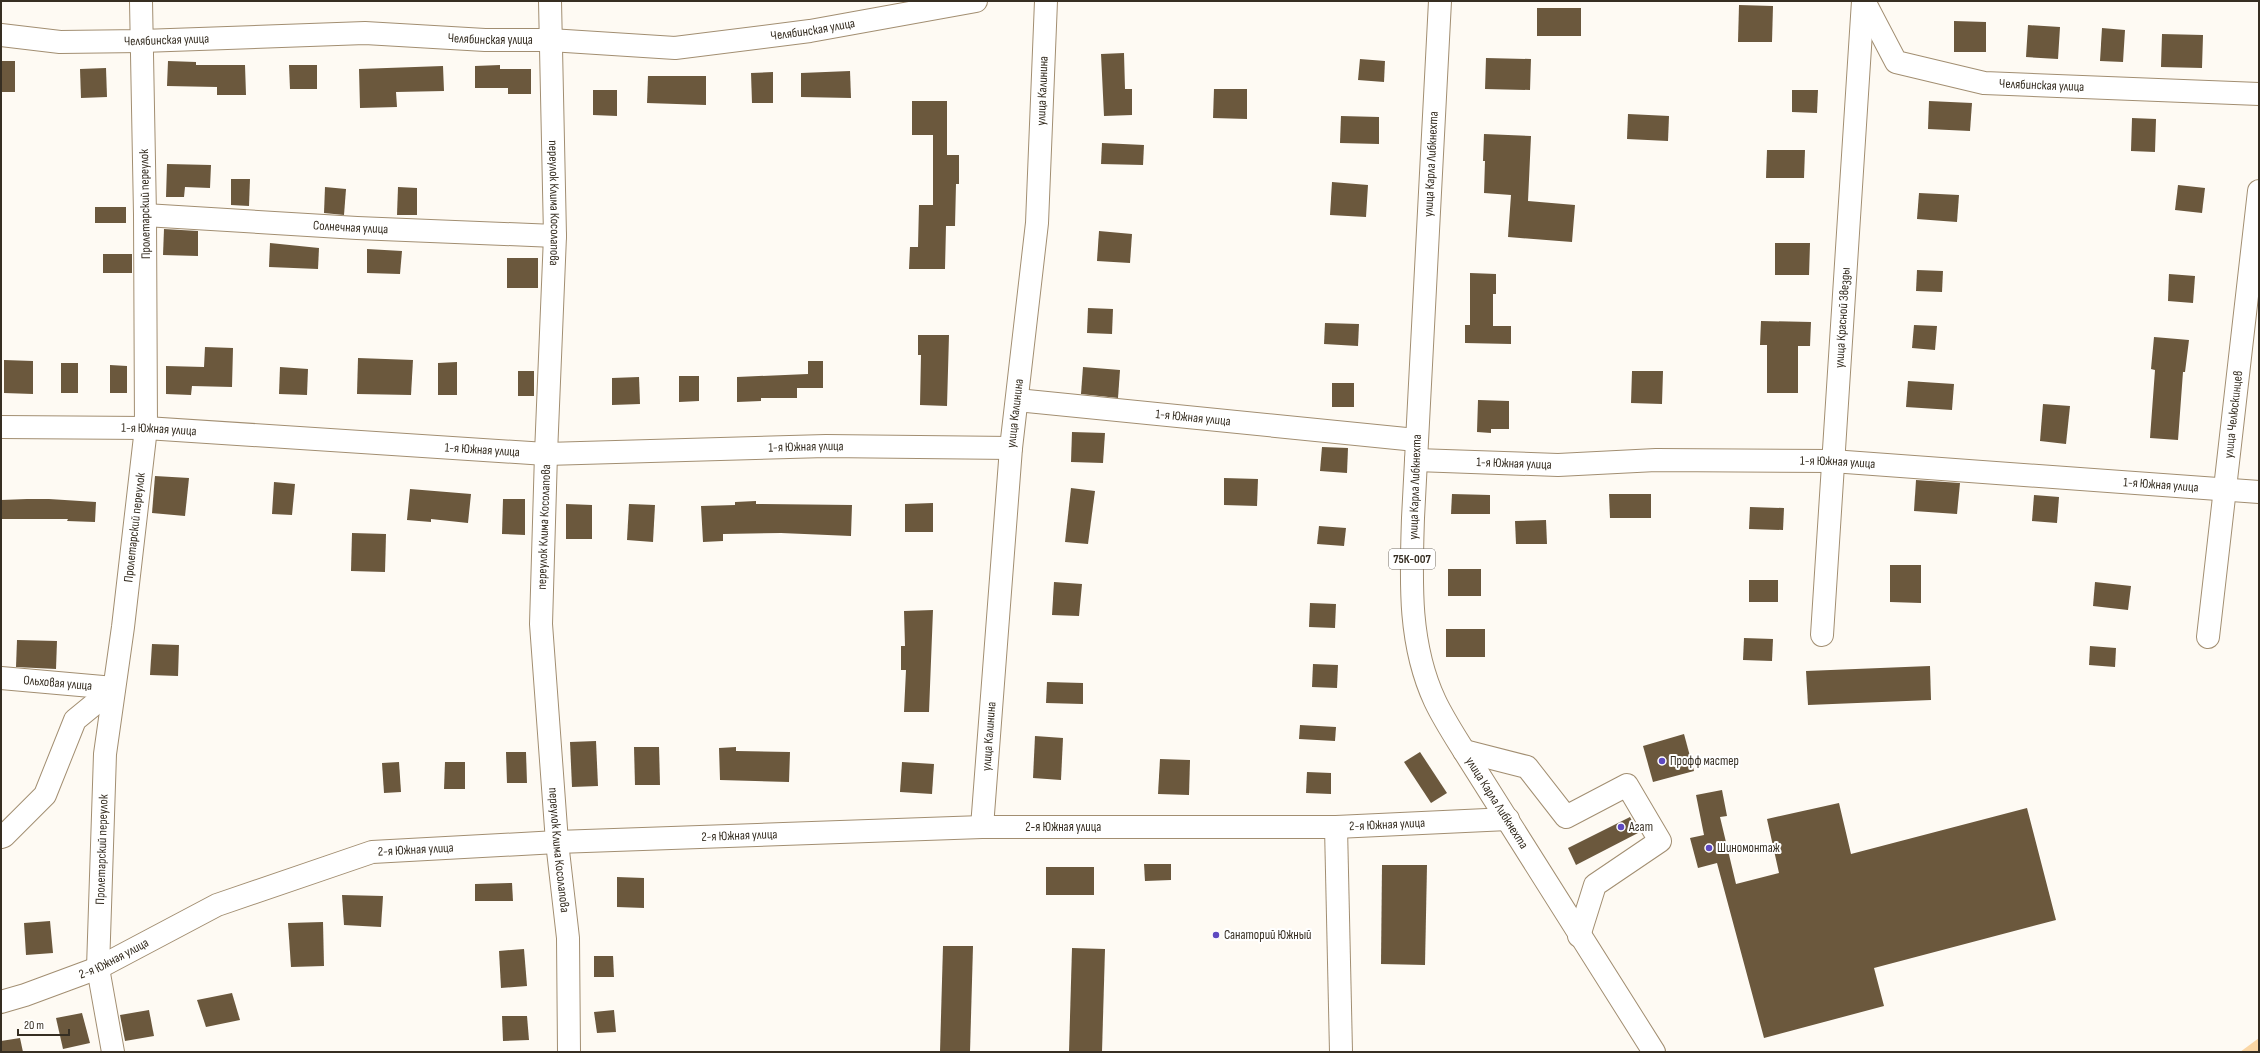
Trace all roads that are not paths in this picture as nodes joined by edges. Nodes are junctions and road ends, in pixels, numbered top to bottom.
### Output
1 (141, 1) edge
2 (550, 1) edge
3 (976, 1) edge
4 (1046, 1) edge
5 (1440, 1) edge
6 (1864, 1) edge
7 (1, 35) edge
8 (550, 40) junction
9 (142, 41) junction
10 (2259, 94) edge
11 (2259, 192) edge
12 (145, 215) junction
13 (556, 236) junction
14 (1017, 400) junction
15 (1, 427) edge
16 (146, 428) junction
17 (1011, 448) junction
18 (1416, 450) junction
19 (546, 454) junction
20 (1832, 461) junction
21 (2225, 490) junction
22 (2259, 492) edge
23 (1822, 635) dead end
24 (2208, 637) dead end
25 (1, 678) edge
26 (114, 688) junction
27 (1464, 751) junction
28 (1508, 819) junction
29 (982, 827) junction
30 (1336, 827) junction
31 (1, 837) edge
32 (557, 842) junction
33 (1579, 936) junction
34 (98, 968) junction
35 (1, 1002) edge
36 (113, 1052) edge
37 (569, 1052) edge
38 (1341, 1052) edge
39 (1654, 1052) edge

1 - 9 street, Пролетарский переулок
2 - 8 street, переулок Клима Косолапова
3 - 8 street, Челябинская улица
4 - 14 street, улица Калинина
5 - 18 street, улица Карла Либкнехта / 75К-007
6 - 10 street, Челябинская улица
6 - 20 street, улица Красной Звезды
7 - 9 street, Челябинская улица
8 - 9 street, Челябинская улица
8 - 13 street, переулок Клима Косолапова
9 - 12 street, Пролетарский переулок
11 - 21 street, улица Челюскинцев
12 - 13 street, Солнечная улица
12 - 16 street, Пролетарский переулок
13 - 19 street, переулок Клима Косолапова
14 - 17 street, улица Калинина
14 - 18 street, 1-я Южная улица
15 - 16 street, 1-я Южная улица
16 - 19 street, 1-я Южная улица
16 - 26 street, Пролетарский переулок
17 - 19 street, 1-я Южная улица
17 - 29 street, улица Калинина
18 - 20 street, 1-я Южная улица
18 - 27 street, улица Карла Либкнехта / 75К-007
19 - 32 street, переулок Клима Косолапова
20 - 21 street, 1-я Южная улица
20 - 23 street, улица Красной Звезды
21 - 22 street, 1-я Южная улица
21 - 24 street, улица Челюскинцев
25 - 26 street, Ольховая улица
26 - 31 street
26 - 34 street, Пролетарский переулок
27 - 28 street, улица Карла Либкнехта / 75К-007
27 - 33 street
28 - 30 street, 2-я Южная улица
28 - 33 street, улица Карла Либкнехта / 75К-007
29 - 30 street, 2-я Южная улица
29 - 32 street, 2-я Южная улица
30 - 38 street
32 - 34 street, 2-я Южная улица
32 - 37 street, переулок Клима Косолапова
33 - 39 street, улица Карла Либкнехта / 75К-007
34 - 35 street, 2-я Южная улица
34 - 36 street, Пролетарский переулок

